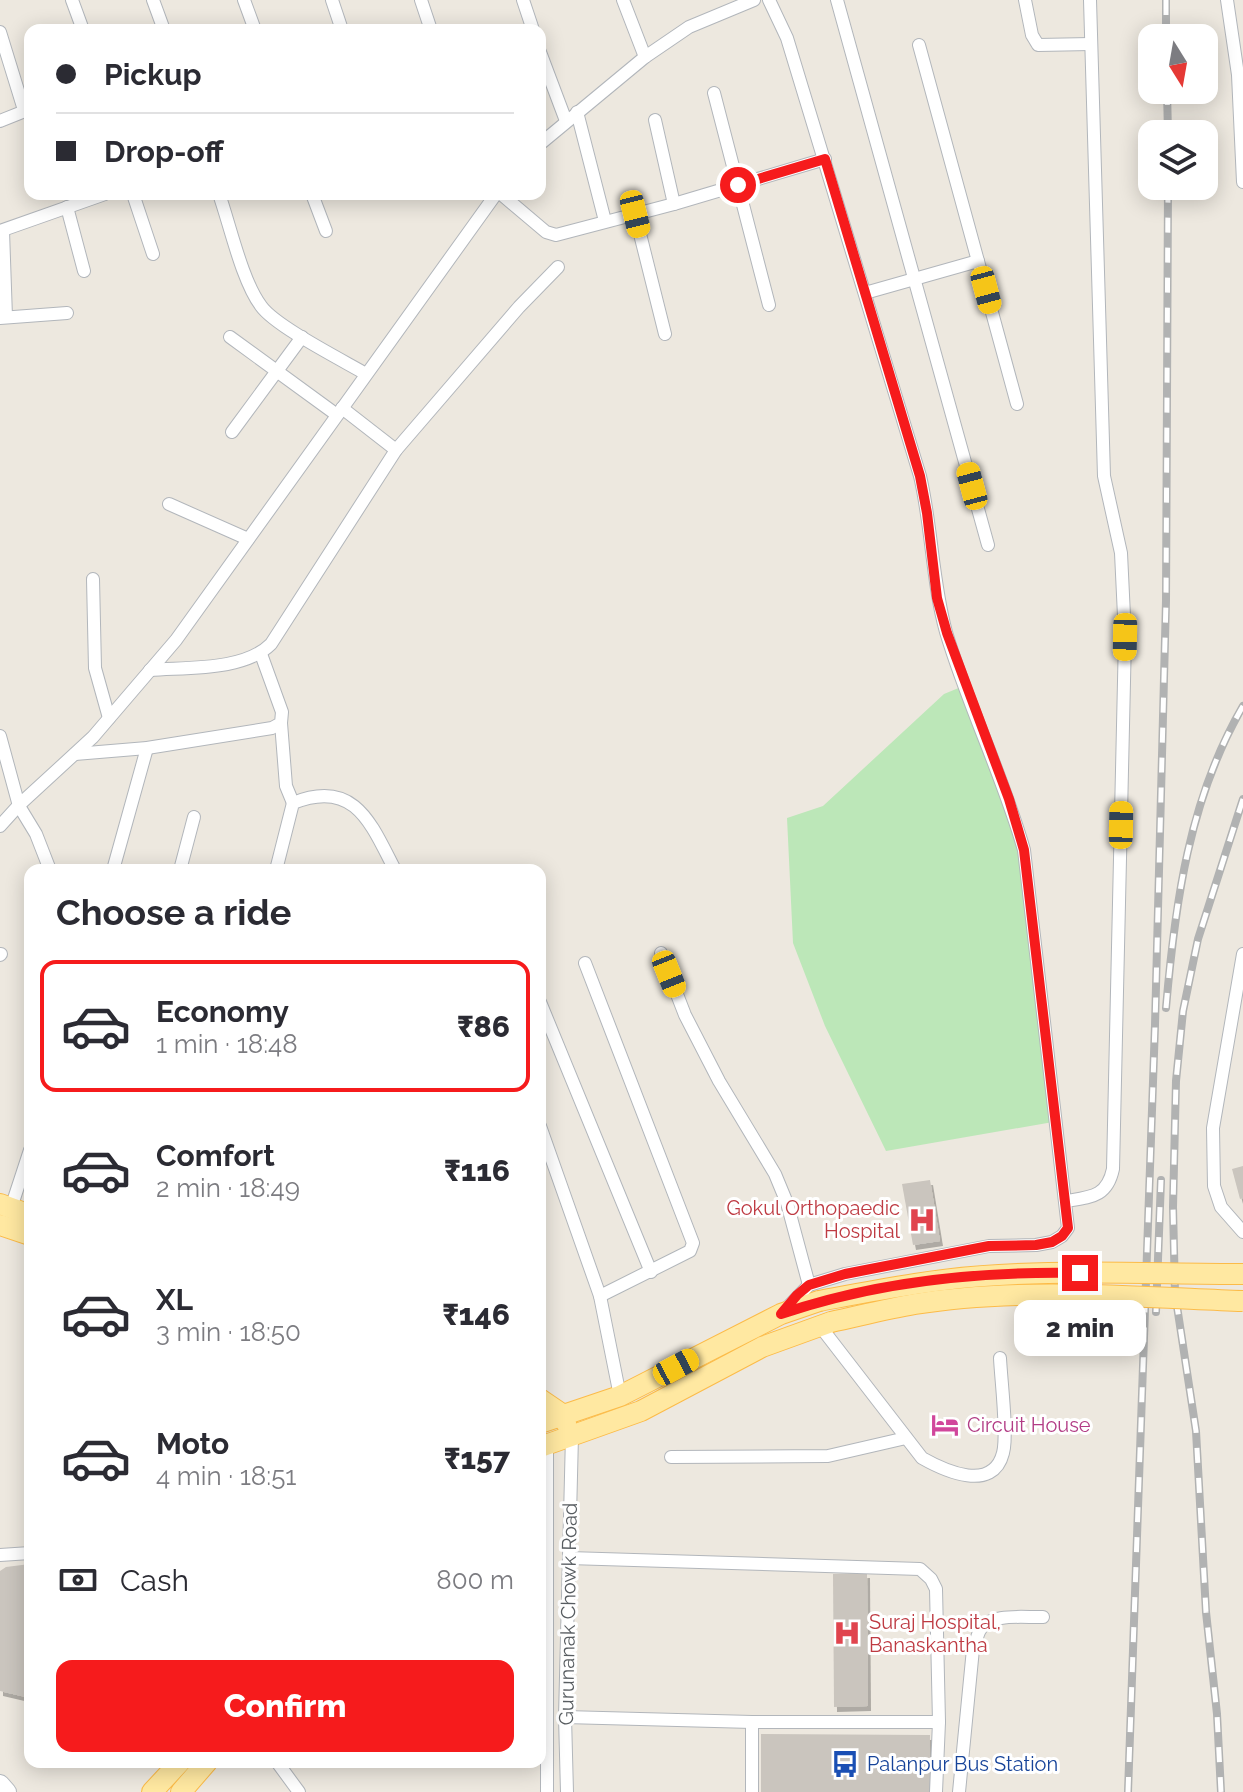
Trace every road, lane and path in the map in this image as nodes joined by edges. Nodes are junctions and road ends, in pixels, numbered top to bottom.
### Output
1 (72, 0) edge
2 (153, 0) edge
3 (244, 0) edge
4 (332, 0) edge
5 (421, 0) edge
6 (523, 0) edge
7 (623, 0) edge
8 (713, 0) edge
9 (754, 0) edge
10 (769, 0) edge
11 (837, 0) edge
12 (1025, 0) edge
13 (1090, 0) edge
14 (1227, 0) edge
15 (718, 14) junction
16 (81, 24) edge
17 (162, 24) edge
18 (253, 24) edge
19 (340, 24) edge
20 (429, 24) edge
21 (531, 24) edge
22 (0, 32) edge
23 (1091, 44) junction
24 (919, 45) dead end
25 (645, 57) junction
26 (546, 68) edge
27 (714, 93) dead end
28 (24, 101) edge
29 (1241, 109) edge
30 (24, 111) edge
31 (577, 112) junction
32 (655, 120) dead end
33 (0, 121) edge
34 (566, 121) junction
35 (546, 139) edge
36 (825, 159) junction
37 (1243, 179) edge
38 (738, 185) junction
39 (87, 200) edge
40 (135, 200) edge
41 (223, 200) edge
42 (314, 200) edge
43 (494, 200) edge
44 (506, 200) edge
45 (674, 204) junction
46 (67, 207) junction
47 (635, 214) junction
48 (605, 221) junction
49 (1, 231) edge
50 (326, 231) dead end
51 (153, 254) dead end
52 (978, 261) junction
53 (558, 267) dead end
54 (84, 271) dead end
55 (915, 278) junction
56 (865, 293) junction
57 (769, 305) dead end
58 (67, 313) dead end
59 (3, 318) edge
60 (665, 334) dead end
61 (230, 337) dead end
62 (302, 337) junction
63 (276, 370) junction
64 (366, 374) junction
65 (1017, 404) dead end
66 (340, 411) junction
67 (232, 432) dead end
68 (396, 450) junction
69 (169, 504) dead end
70 (248, 539) junction
71 (988, 545) dead end
72 (93, 579) dead end
73 (261, 654) junction
74 (150, 670) junction
75 (109, 718) junction
76 (281, 723) junction
77 (0, 736) edge
78 (147, 748) junction
79 (75, 754) junction
80 (293, 803) junction
81 (19, 805) junction
82 (194, 817) dead end
83 (0, 826) edge
84 (48, 864) edge
85 (115, 864) edge
86 (182, 864) edge
87 (280, 864) edge
88 (392, 864) edge
89 (661, 953) dead end
90 (1243, 954) edge
91 (585, 963) dead end
92 (546, 1017) edge
93 (546, 1143) edge
94 (24, 1169) edge
95 (1066, 1201) junction
96 (10, 1213) edge
97 (24, 1228) edge
98 (1243, 1232) edge
99 (651, 1272) junction
100 (1243, 1274) edge
101 (814, 1293) junction
102 (600, 1296) junction
103 (1243, 1301) edge
104 (826, 1324) junction
105 (1000, 1358) dead end
106 (620, 1396) junction
107 (546, 1403) edge
108 (562, 1414) junction
109 (546, 1421) edge
110 (572, 1436) junction
111 (906, 1438) junction
112 (546, 1441) edge
113 (671, 1457) dead end
114 (24, 1553) edge
115 (0, 1555) edge
116 (569, 1558) junction
117 (1043, 1617) dead end
118 (546, 1717) edge
119 (565, 1717) junction
120 (752, 1722) junction
121 (939, 1722) junction
122 (174, 1768) edge
123 (202, 1768) edge
124 (283, 1768) edge
125 (0, 1784) edge
126 (7, 1792) edge
127 (152, 1792) edge
128 (181, 1792) edge
129 (299, 1792) edge
130 (547, 1792) edge
131 (567, 1792) edge
132 (752, 1792) edge
133 (936, 1792) edge
134 (959, 1792) edge

1 - 16 street
2 - 17 street
3 - 18 street
4 - 19 street
5 - 20 street
6 - 21 street
7 - 25 street
8 - 15 street
9 - 15 street
10 - 36 street
11 - 55 street
12 - 23 street
13 - 23 street
14 - 29 street
15 - 25 street
22 - 28 street
23 - 95 street
24 - 52 street
25 - 31 street
26 - 34 street
27 - 38 street
29 - 37 street
30 - 33 street
31 - 34 street
31 - 48 street
32 - 45 street
34 - 35 street
36 - 38 street
36 - 56 street
38 - 45 street
38 - 57 street
39 - 46 street
40 - 51 street
41 - 62 street
42 - 50 street
43 - 64 street
44 - 48 street
45 - 47 street
46 - 49 street
46 - 54 street
47 - 48 street
47 - 60 street
49 - 59 street
52 - 55 street
52 - 65 street
53 - 68 street
55 - 56 street
55 - 71 street
56 - 95 street
58 - 59 street
61 - 63 street
62 - 63 street
62 - 64 street
63 - 66 street
63 - 67 street
64 - 66 street
66 - 68 street
66 - 70 street
68 - 73 street
69 - 70 street
70 - 74 street
72 - 75 street
73 - 74 street
73 - 76 street
74 - 75 street
75 - 79 street
76 - 78 street
76 - 80 street
77 - 81 street
78 - 79 street
78 - 85 street
79 - 81 street
80 - 87 street
80 - 88 street
81 - 83 street
81 - 84 street
82 - 86 street
89 - 101 street
90 - 98 street
91 - 99 street
92 - 99 street
93 - 102 street
94 - 96 street
95 - 101 street
96 - 97 main road
99 - 102 street
100 - 101 main road, bridge
101 - 106 main road
102 - 106 street
103 - 104 main road, bridge
104 - 110 main road
104 - 111 street
105 - 111 street
106 - 108 main road
107 - 108 main road
108 - 109 main road
108 - 110 main road
110 - 112 main road
110 - 116 street, Gurunanak Chowk Road
111 - 113 street
114 - 115 street
116 - 119 street, Gurunanak Chowk Road
116 - 121 street
117 - 134 street
118 - 130 street
119 - 120 street
119 - 131 street, Gurunanak Chowk Road
120 - 121 street
120 - 132 street
121 - 133 street
122 - 127 main road
123 - 128 main road
124 - 129 street
125 - 126 main road

